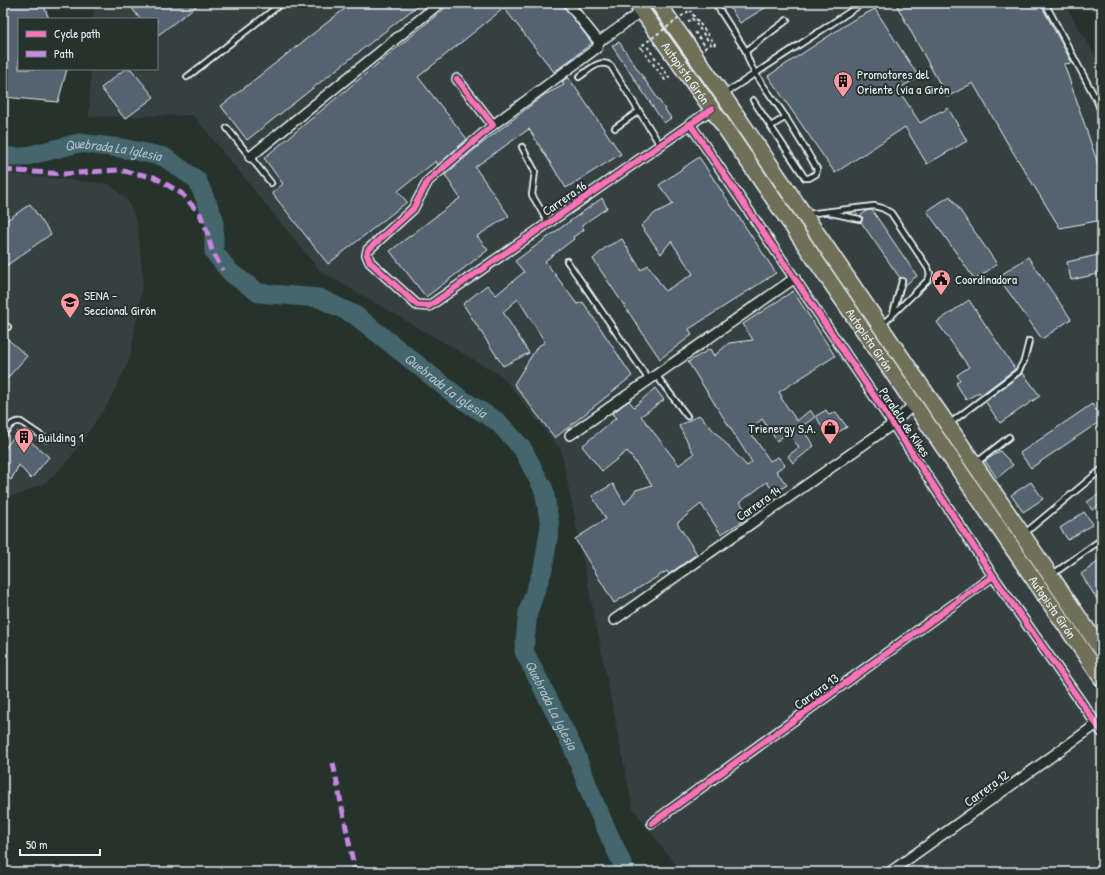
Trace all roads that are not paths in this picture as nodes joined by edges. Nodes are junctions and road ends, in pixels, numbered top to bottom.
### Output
1 (282, 3) edge
2 (440, 3) edge
3 (568, 3) edge
4 (658, 3) edge
5 (715, 3) edge
6 (863, 3) edge
7 (1045, 3) edge
8 (639, 7) edge
9 (787, 20) dead end
10 (599, 42) junction
11 (746, 51) junction
12 (756, 73) junction
13 (187, 77) dead end
14 (579, 77) dead end
15 (457, 79) dead end
16 (722, 94) junction
17 (753, 100) dead end
18 (712, 109) junction
19 (639, 111) junction
20 (1102, 114) edge
21 (786, 117) junction
22 (690, 124) junction
23 (493, 125) junction
24 (771, 126) junction
25 (227, 128) dead end
26 (615, 128) dead end
27 (660, 145) junction
28 (522, 147) dead end
29 (250, 157) junction
30 (271, 183) dead end
31 (827, 212) junction
32 (804, 215) junction
33 (859, 219) dead end
34 (548, 222) junction
35 (567, 261) dead end
36 (795, 278) junction
37 (902, 282) dead end
38 (892, 315) junction
39 (3, 323) edge
40 (881, 326) junction
41 (8, 327) dead end
42 (1028, 341) dead end
43 (652, 378) junction
44 (914, 404) junction
45 (687, 416) dead end
46 (893, 424) junction
47 (948, 425) junction
48 (3, 435) edge
49 (570, 435) dead end
50 (1009, 437) dead end
51 (46, 439) dead end
52 (974, 464) junction
53 (1102, 469) edge
54 (1022, 535) junction
55 (1102, 538) edge
56 (993, 576) junction
57 (1050, 576) junction
58 (614, 620) dead end
59 (1102, 651) edge
60 (1102, 679) edge
61 (1099, 728) edge
62 (652, 824) dead end
63 (890, 872) edge

1 - 13 lane
2 - 29 street
3 - 10 street
4 - 16 highway, Autopista Girón
5 - 11 lane
6 - 12 lane
7 - 20 lane
8 - 10 street
8 - 18 highway, Autopista Girón
9 - 11 lane
10 - 23 street
11 - 12 lane
12 - 16 lane
12 - 21 lane
14 - 19 lane
15 - 23 street
16 - 32 highway, Autopista Girón
17 - 24 lane
18 - 22 street, Carrera 16
18 - 44 highway, Autopista Girón
19 - 26 lane
19 - 27 lane
21 - 24 lane
21 - 24 lane
22 - 27 street, Carrera 16
22 - 36 street, Paralela de Kikes
23 - 34 street, Carrera 16
25 - 29 lane
27 - 34 street, Carrera 16
28 - 34 lane
29 - 30 lane
31 - 32 lane
31 - 33 lane
31 - 38 lane
32 - 40 highway, Autopista Girón
35 - 43 lane
36 - 43 street
36 - 46 street, Paralela de Kikes
37 - 38 lane
38 - 40 lane
39 - 41 lane
40 - 47 highway, Autopista Girón
42 - 47 lane
43 - 45 lane
43 - 49 street
44 - 46 street, Carrera 14
44 - 60 highway, Autopista Girón
46 - 56 street, Paralela de Kikes
46 - 58 street, Carrera 14
47 - 52 highway, Autopista Girón
48 - 51 lane
50 - 52 lane
52 - 54 highway, Autopista Girón
53 - 54 lane
54 - 57 highway, Autopista Girón
55 - 57 lane
56 - 61 street, Paralela de Kikes
56 - 62 street, Carrera 13
57 - 59 highway, Autopista Girón
61 - 63 street, Carrera 12

